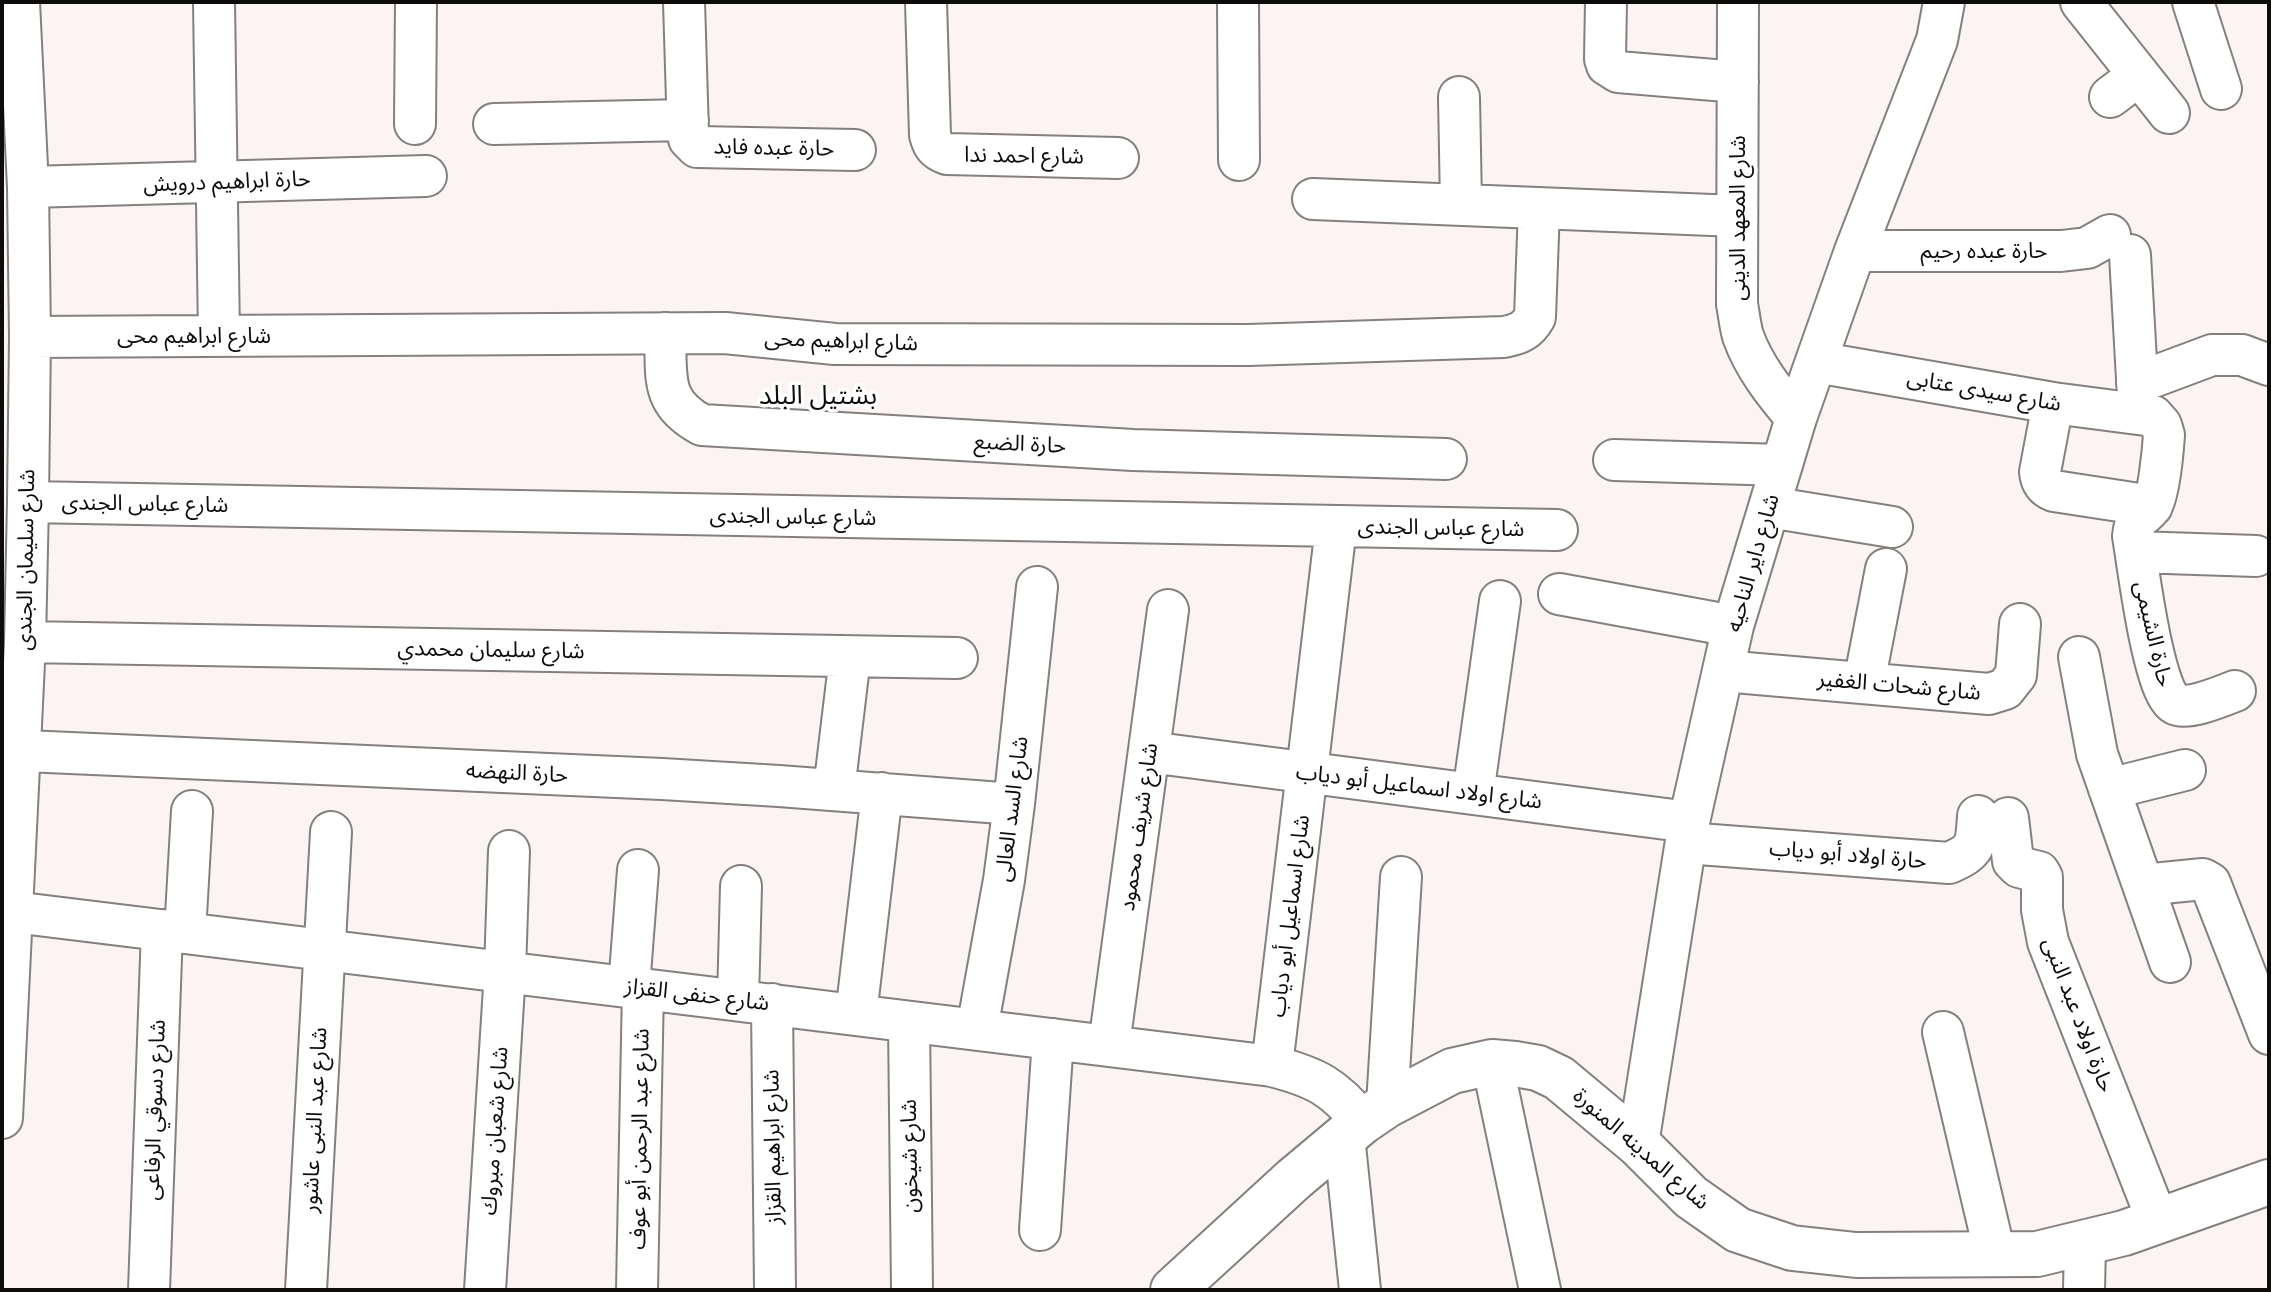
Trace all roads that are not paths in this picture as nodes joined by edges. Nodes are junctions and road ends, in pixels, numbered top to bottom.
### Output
1 (19, 2) edge
2 (214, 2) edge
3 (416, 2) edge
4 (684, 2) edge
5 (926, 2) edge
6 (1238, 2) edge
7 (1606, 2) edge
8 (1738, 2) edge
9 (1944, 2) edge
10 (2081, 2) edge
11 (2193, 2) edge
12 (1738, 82) junction
13 (2221, 89) dead end
14 (1459, 97) dead end
15 (2169, 113) dead end
16 (688, 120) junction
17 (415, 124) dead end
18 (494, 124) dead end
19 (855, 150) dead end
20 (1118, 158) dead end
21 (1239, 160) dead end
22 (426, 176) dead end
23 (216, 182) junction
24 (28, 187) junction
25 (1313, 199) dead end
26 (1461, 204) junction
27 (1539, 208) junction
28 (1737, 216) junction
29 (2120, 245) joint
30 (1855, 251) junction
31 (665, 333) junction
32 (219, 336) junction
33 (30, 337) junction
34 (1816, 362) junction
35 (2269, 365) edge
36 (2053, 403) junction
37 (2143, 404) junction
38 (1796, 418) junction
39 (1446, 459) dead end
40 (1614, 460) dead end
41 (1782, 465) junction
42 (28, 502) junction
43 (2152, 506) junction
44 (1769, 507) junction
45 (1336, 527) junction
46 (1892, 527) dead end
47 (1557, 530) dead end
48 (2136, 552) junction
49 (2256, 556) dead end
50 (14, 560) edge
51 (1886, 569) dead end
52 (1037, 587) dead end
53 (1559, 594) dead end
54 (1500, 601) dead end
55 (1168, 610) dead end
56 (2020, 624) dead end
57 (1733, 626) junction
58 (25, 642) junction
59 (850, 657) junction
60 (2079, 657) dead end
61 (957, 658) dead end
62 (1723, 671) junction
63 (1864, 683) junction
64 (2235, 691) dead end
65 (10, 750) edge
66 (1149, 752) junction
67 (2185, 770) dead end
68 (1307, 773) junction
69 (2109, 789) junction
70 (834, 790) junction
71 (882, 793) junction
72 (1473, 794) junction
73 (1014, 804) junction
74 (192, 811) dead end
75 (1993, 817) joint
76 (331, 832) dead end
77 (1688, 832) junction
78 (509, 851) dead end
79 (638, 870) dead end
80 (1401, 877) dead end
81 (2143, 885) junction
82 (741, 886) dead end
83 (8, 925) edge
84 (173, 931) junction
85 (325, 949) junction
86 (2170, 962) dead end
87 (505, 971) junction
88 (636, 987) junction
89 (755, 1002) junction
90 (856, 1015) junction
91 (909, 1022) junction
92 (977, 1029) junction
93 (1943, 1032) dead end
94 (2269, 1034) edge
95 (1053, 1039) junction
96 (1109, 1045) junction
97 (1492, 1062) junction
98 (1272, 1066) junction
99 (2, 1114) edge
100 (1364, 1121) junction
101 (1638, 1144) junction
102 (2269, 1182) edge
103 (2158, 1222) junction
104 (1040, 1230) dead end
105 (2085, 1244) junction
106 (1995, 1254) junction
107 (1207, 1276) edge
108 (149, 1290) edge
109 (306, 1290) edge
110 (485, 1290) edge
111 (637, 1290) edge
112 (775, 1290) edge
113 (912, 1290) edge
114 (1173, 1290) edge
115 (1360, 1290) edge
116 (1540, 1290) edge
117 (2084, 1290) edge

1 - 24 street, شارع سليمان الجندى
2 - 23 street
3 - 17 street
4 - 16 street, حارة عبده فايد
5 - 20 street, شارع احمد ندا
6 - 21 street
7 - 12 street
8 - 12 street, شارع المعهد الدينى
9 - 30 street, شارع داير الناحيه
10 - 15 street
11 - 13 street
12 - 28 street, شارع المعهد الدينى
14 - 26 street
16 - 18 street
16 - 19 street, حارة عبده فايد
22 - 23 street, حارة ابراهيم درويش
23 - 24 street, حارة ابراهيم درويش
23 - 32 street
24 - 33 street, شارع سليمان الجندى
25 - 26 street
26 - 27 street
27 - 28 street
27 - 31 street, شارع ابراهيم محى
28 - 38 street, شارع المعهد الدينى
29 - 30 street, حارة عبده رحيم
29 - 37 street, حارة الشيمى
30 - 34 street, شارع داير الناحيه
31 - 32 street, شارع ابراهيم محى
31 - 39 street, حارة الضبع
32 - 33 street, شارع ابراهيم محى
33 - 42 street, شارع سليمان الجندى
34 - 36 street, شارع سيدى عتابى
34 - 38 street, شارع داير الناحيه
35 - 37 street, شارع سيدى عتابى
36 - 37 street, شارع سيدى عتابى
36 - 43 street
37 - 43 street, حارة الشيمى
38 - 41 street, شارع داير الناحيه
40 - 41 street
41 - 44 street, شارع داير الناحيه
42 - 45 street, شارع عباس الجندى
42 - 50 street, شارع سليمان الجندى
43 - 48 street, حارة الشيمى
44 - 46 street
44 - 57 street, شارع داير الناحيه
45 - 47 street, شارع عباس الجندى
45 - 68 street, شارع اسماعيل أبو دياب
48 - 49 street
48 - 64 street, حارة الشيمى
50 - 58 street, شارع سليمان الجندى
51 - 63 street
52 - 73 street, شارع السد العالى
53 - 57 street
54 - 72 street
55 - 66 street, شارع شريف محمود
56 - 63 street, شارع شحات الغفير
57 - 62 street, شارع داير الناحيه
58 - 59 street, شارع سليمان محمدي
58 - 65 street, شارع سليمان الجندى
59 - 61 street, شارع سليمان محمدي
59 - 70 street
60 - 69 street
62 - 63 street, شارع شحات الغفير
62 - 77 street, شارع داير الناحيه
65 - 70 street, حارة النهضه
65 - 83 street, شارع سليمان الجندى
66 - 68 street, شارع اولاد اسماعيل أبو دياب
66 - 96 street, شارع شريف محمود
67 - 69 street
68 - 72 street, شارع اولاد اسماعيل أبو دياب
68 - 98 street, شارع اسماعيل أبو دياب
69 - 81 street
70 - 71 street, حارة النهضه
71 - 73 street, حارة النهضه
71 - 90 street
72 - 77 street, شارع اولاد اسماعيل أبو دياب
73 - 92 street, شارع السد العالى
74 - 84 street, شارع دسوقي الرفاعى
75 - 77 street, حارة اولاد أبو دياب
75 - 103 street, حارة اولاد عبد النبى
76 - 85 street, شارع عبد النبى عاشور
77 - 101 street, شارع داير الناحيه
78 - 87 street, شارع شعبان مبروك
79 - 88 street, شارع عبد الرحمن أبو عوف
80 - 100 street
81 - 86 street
81 - 94 street
82 - 89 street, شارع ابراهيم القزاز
83 - 84 street, شارع حنفى القزاز
83 - 99 street, شارع سليمان الجندى
84 - 85 street, شارع حنفى القزاز
84 - 108 street, شارع دسوقي الرفاعى
85 - 87 street, شارع حنفى القزاز
85 - 109 street, شارع عبد النبى عاشور
87 - 88 street, شارع حنفى القزاز
87 - 110 street, شارع شعبان مبروك
88 - 89 street, شارع حنفى القزاز
88 - 111 street, شارع عبد الرحمن أبو عوف
89 - 90 street, شارع حنفى القزاز
89 - 112 street, شارع ابراهيم القزاز
90 - 91 street, شارع حنفى القزاز
91 - 92 street, شارع حنفى القزاز
91 - 113 street, شارع شيخون
92 - 95 street, شارع حنفى القزاز
93 - 106 street
95 - 96 street, شارع حنفى القزاز
95 - 104 street
96 - 98 street, شارع حنفى القزاز
97 - 100 street, شارع المدينه المنورة
97 - 101 street, شارع المدينه المنورة
97 - 116 street
98 - 100 street, شارع حنفى القزاز
100 - 107 street, شارع المدينه المنورة
100 - 115 street
101 - 106 street, شارع المدينه المنورة
102 - 103 street, شارع المدينه المنورة
103 - 105 street, شارع المدينه المنورة
105 - 106 street, شارع المدينه المنورة
105 - 117 street
107 - 114 street, شارع المدينه المنورة

